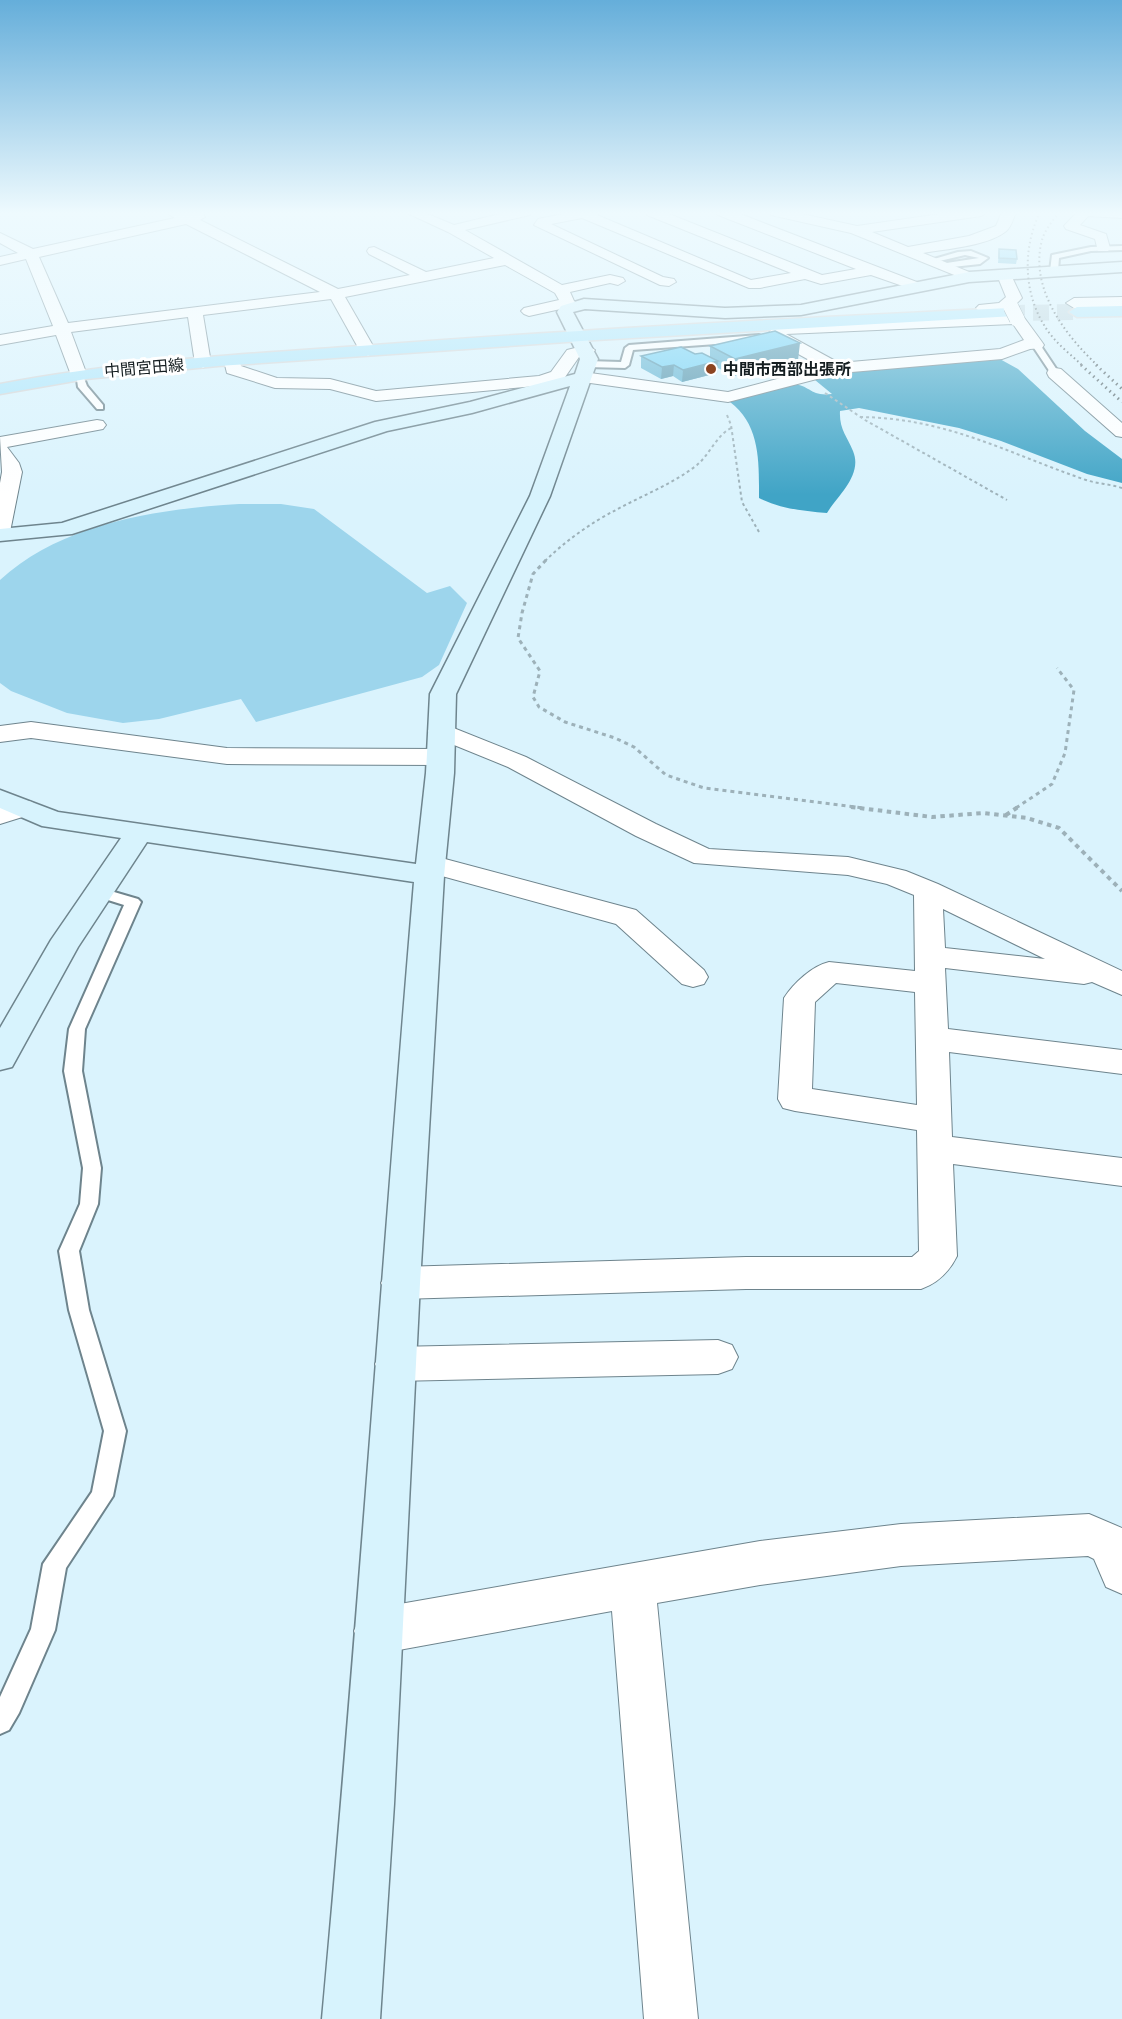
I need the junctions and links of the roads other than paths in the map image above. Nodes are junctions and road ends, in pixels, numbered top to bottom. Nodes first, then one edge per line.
1 (54, 306) edge
2 (235, 306) edge
3 (343, 306) edge
4 (546, 306) edge
5 (566, 306) edge
6 (629, 306) edge
7 (819, 306) edge
8 (1009, 306) edge
9 (1090, 306) edge
10 (1076, 308) joint
11 (801, 310) junction
12 (195, 311) junction
13 (529, 311) dead end
14 (1122, 311) edge
15 (1012, 313) junction
16 (63, 328) junction
17 (576, 335) junction
18 (0, 340) edge
19 (787, 341) junction
20 (1036, 345) junction
21 (368, 351) junction
22 (231, 361) junction
23 (202, 363) junction
24 (586, 364) junction
25 (836, 368) junction
26 (1055, 373) joint
27 (79, 375) junction
28 (0, 389) edge
29 (99, 416) joint
30 (1122, 432) edge
31 (0, 443) edge
32 (0, 450) edge
33 (0, 534) edge
34 (0, 734) edge
35 (441, 744) junction
36 (7, 807) edge
37 (140, 832) junction
38 (430, 870) junction
39 (928, 890) junction
40 (97, 892) junction
41 (930, 969) junction
42 (693, 977) dead end
43 (1115, 981) edge
44 (932, 1039) junction
45 (0, 1058) edge
46 (1122, 1062) edge
47 (934, 1133) junction
48 (1122, 1172) edge
49 (400, 1283) junction
50 (718, 1357) dead end
51 (395, 1364) junction
52 (1120, 1564) edge
53 (633, 1587) junction
54 (377, 1631) junction
55 (0, 1721) edge
56 (351, 2019) edge
57 (670, 2019) edge

1 - 16 street
2 - 12 street
3 - 21 street
4 - 13 street
5 - 17 street
6 - 11 street
7 - 11 street
8 - 15 street
9 - 10 street
10 - 14 main road
11 - 15 street
12 - 16 street
12 - 23 street
15 - 17 main road, 中間宮田線
15 - 19 street
15 - 20 street
16 - 18 street
16 - 27 street
17 - 21 main road, 中間宮田線
17 - 24 street
19 - 24 lane
19 - 25 street
20 - 25 street
20 - 26 lane
21 - 22 main road, 中間宮田線
22 - 23 main road, 中間宮田線
22 - 24 street
23 - 27 main road, 中間宮田線
24 - 25 street
24 - 33 street
24 - 35 street
26 - 30 street
27 - 28 main road, 中間宮田線
27 - 29 lane
29 - 31 street
32 - 33 street
34 - 35 street
35 - 38 street
35 - 39 street
36 - 37 street
37 - 38 street
37 - 40 street
38 - 42 street
38 - 49 street
39 - 41 street
39 - 43 street
40 - 45 street
40 - 55 lane
41 - 43 street
41 - 44 street
41 - 47 street
44 - 46 street
44 - 47 street
47 - 48 street
47 - 49 street
49 - 51 street
50 - 51 street
51 - 54 street
52 - 53 street
53 - 54 street
53 - 57 street
54 - 56 street

